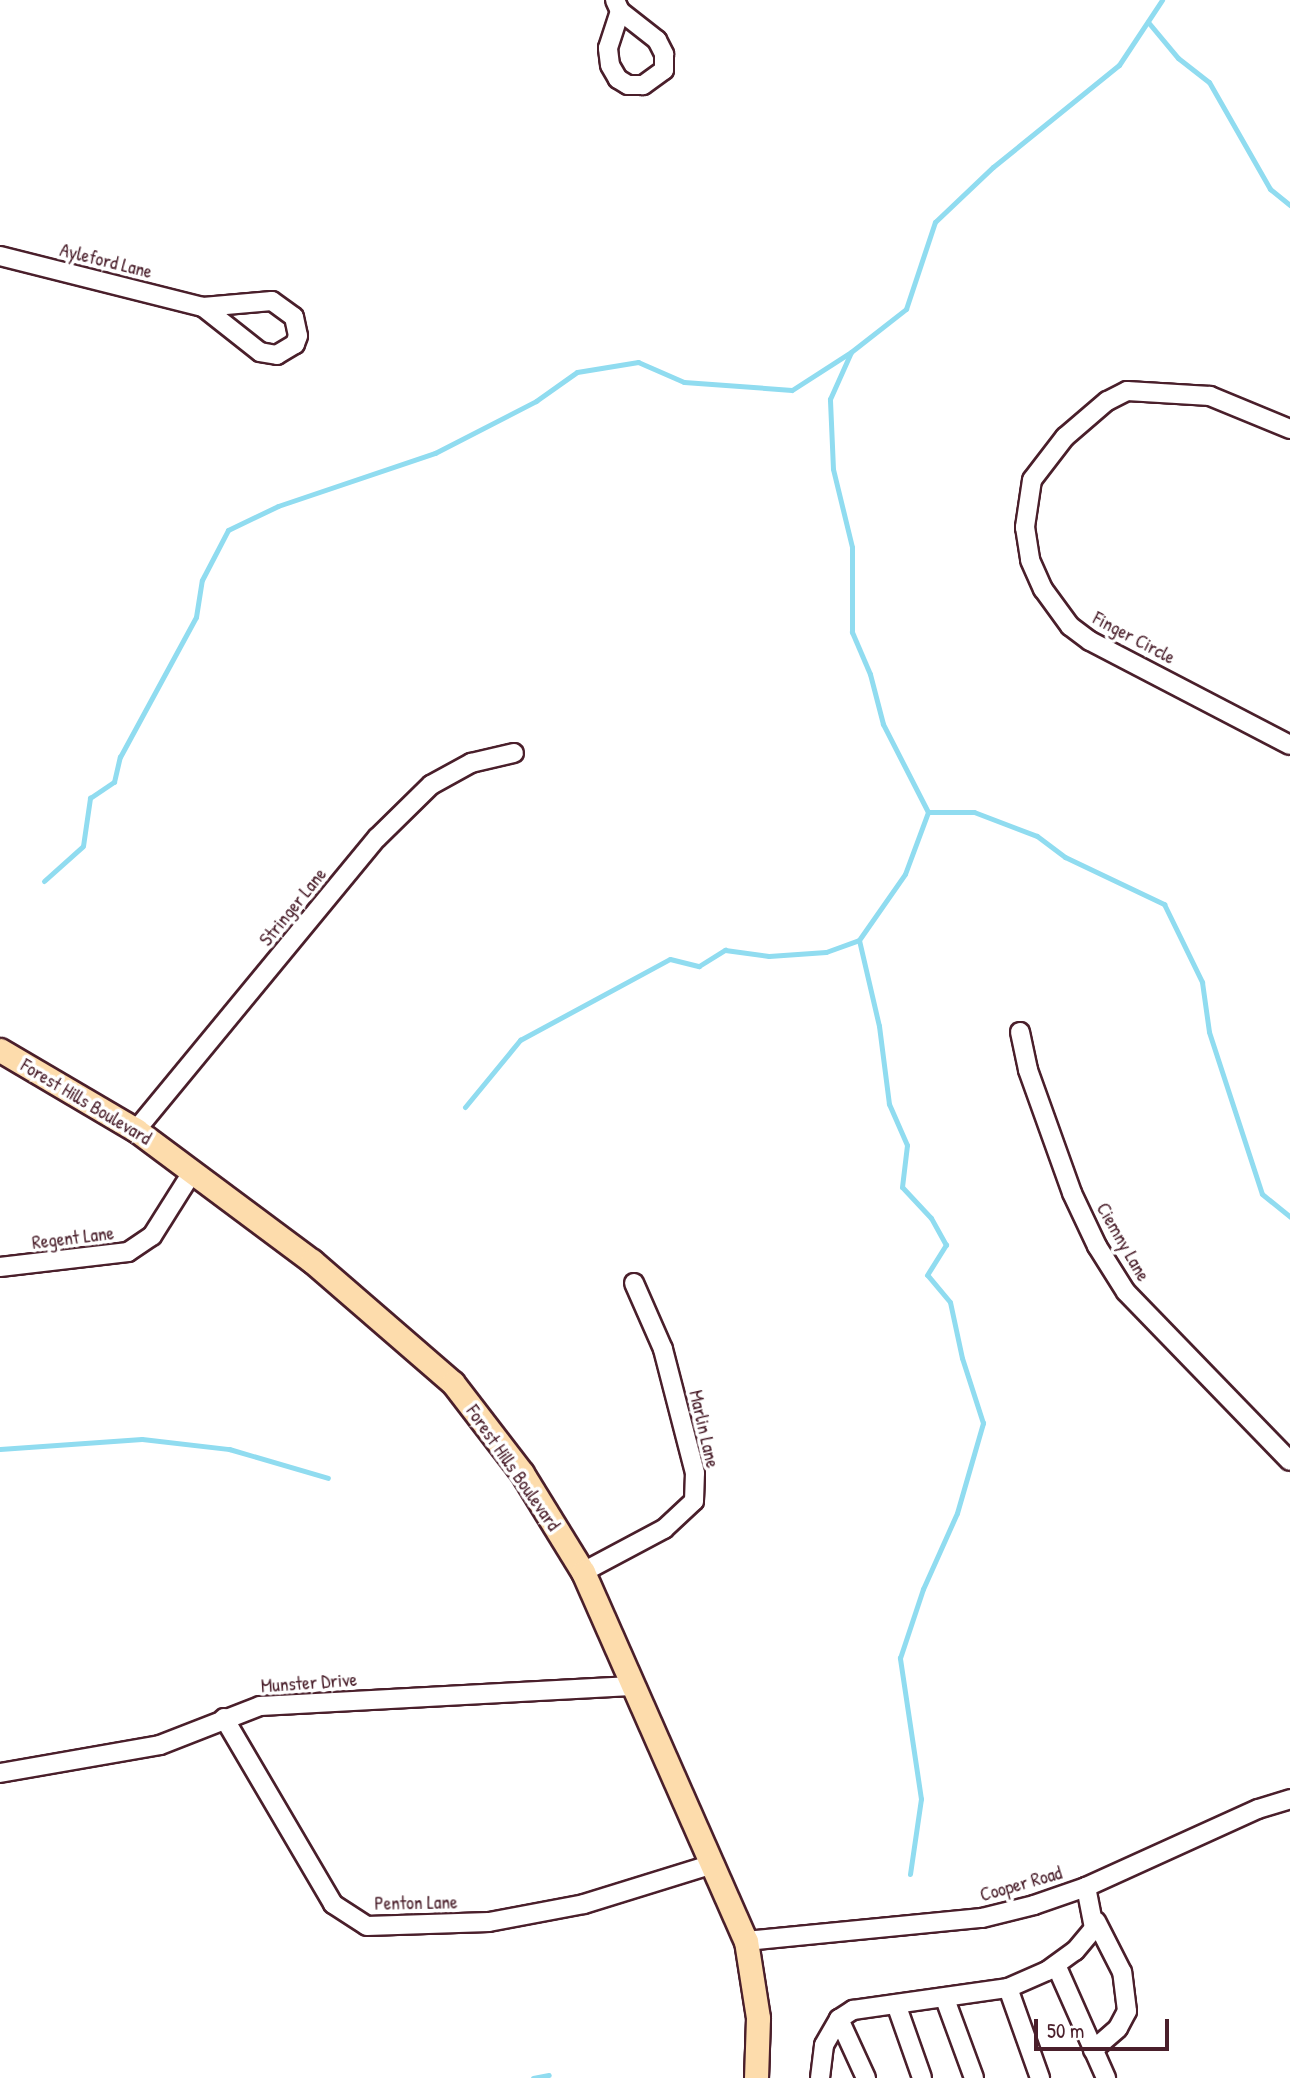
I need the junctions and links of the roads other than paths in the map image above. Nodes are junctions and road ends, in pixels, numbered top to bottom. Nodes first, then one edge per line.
1 (0, 256) edge
2 (202, 307) junction
3 (1290, 429) edge
4 (1290, 745) edge
5 (514, 753) dead end
6 (1020, 1032) dead end
7 (0, 1049) edge
8 (136, 1130) junction
9 (193, 1171) junction
10 (0, 1267) edge
11 (634, 1283) dead end
12 (1290, 1461) edge
13 (583, 1572) junction
14 (631, 1686) junction
15 (224, 1718) junction
16 (0, 1773) edge
17 (1290, 1799) edge
18 (713, 1864) junction
19 (1086, 1887) junction
20 (1096, 1921) junction
21 (746, 1941) junction
22 (1056, 1965) junction
23 (1008, 1988) junction
24 (945, 1999) junction
25 (896, 2004) junction
26 (839, 2019) junction
27 (1093, 2050) junction
28 (757, 2078) edge
29 (820, 2078) edge
30 (866, 2078) edge
31 (922, 2078) edge
32 (974, 2078) edge
33 (1041, 2078) edge
34 (1106, 2078) edge

1 - 2 street, Ayleford Lane
2 - 2 street, Ayleford Lane
3 - 4 street, Finger Circle
5 - 8 street, Stringer Lane
6 - 12 street, Ciemny Lane
7 - 8 main road, Forest Hills Boulevard
8 - 9 main road, Forest Hills Boulevard
9 - 10 street, Regent Lane
9 - 13 main road, Forest Hills Boulevard
11 - 13 street, Marlin Lane
13 - 14 main road, Forest Hills Boulevard
14 - 15 street, Munster Drive
14 - 18 main road, Forest Hills Boulevard
15 - 16 street, Munster Drive
15 - 18 street, Penton Lane
17 - 19 street, Cooper Road
18 - 21 main road, Forest Hills Boulevard
19 - 20 street
19 - 21 street, Cooper Road
20 - 22 street
20 - 27 street
21 - 28 main road, Forest Hills Boulevard
22 - 23 street
22 - 27 street
23 - 24 street
23 - 33 street
24 - 25 street
24 - 32 street
25 - 26 street
25 - 31 street
26 - 29 street
26 - 30 street
27 - 34 street

